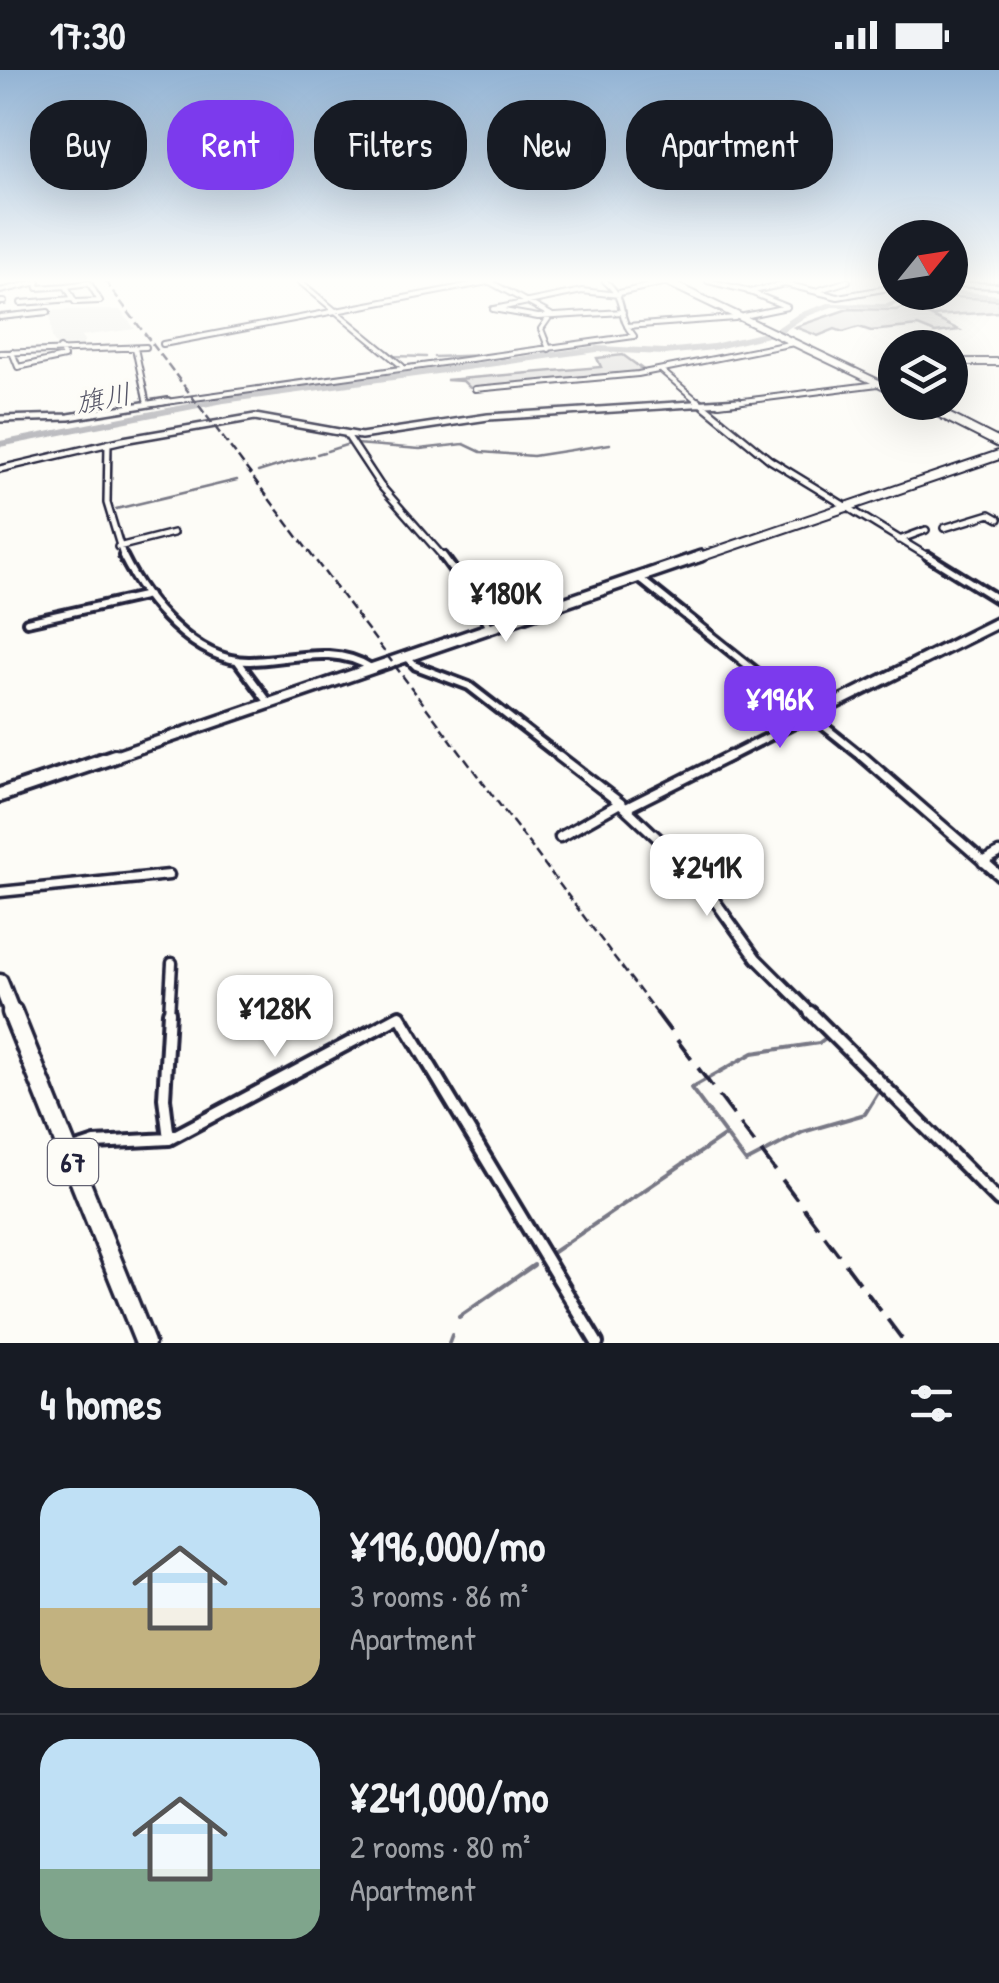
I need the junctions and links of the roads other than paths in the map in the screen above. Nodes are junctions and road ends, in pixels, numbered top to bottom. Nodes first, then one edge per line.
1 (182, 340) edge
2 (371, 340) edge
3 (546, 340) edge
4 (605, 340) edge
5 (790, 340) edge
6 (793, 342) junction
7 (163, 344) dead end
8 (146, 347) dead end
9 (60, 348) junction
10 (135, 348) junction
11 (549, 349) junction
12 (36, 350) junction
13 (12, 352) junction
14 (0, 353) edge
15 (41, 362) junction
16 (968, 362) edge
17 (999, 362) edge
18 (402, 366) junction
19 (662, 371) junction
20 (878, 383) edge
21 (878, 384) edge
22 (474, 389) dead end
23 (146, 404) junction
24 (708, 406) junction
25 (0, 418) edge
26 (953, 420) edge
27 (347, 435) junction
28 (108, 443) junction
29 (999, 444) edge
30 (999, 454) edge
31 (0, 469) edge
32 (843, 508) junction
33 (999, 520) edge
34 (944, 528) dead end
35 (926, 530) dead end
36 (173, 533) dead end
37 (898, 541) junction
38 (118, 547) junction
39 (638, 578) junction
40 (148, 596) junction
41 (999, 600) edge
42 (27, 622) dead end
43 (999, 622) edge
44 (490, 630) junction
45 (407, 657) junction
46 (236, 660) junction
47 (372, 668) junction
48 (269, 704) junction
49 (810, 716) junction
50 (0, 795) edge
51 (623, 806) junction
52 (560, 837) dead end
53 (999, 853) edge
54 (983, 862) junction
55 (170, 875) dead end
56 (999, 875) edge
57 (0, 892) edge
58 (172, 964) dead end
59 (0, 982) edge
60 (169, 1139) junction
61 (69, 1152) junction
62 (999, 1201) edge
63 (145, 1343) edge
64 (597, 1343) edge

1 - 7 street
2 - 18 street
3 - 11 street
4 - 11 street
5 - 6 street
6 - 19 street
6 - 20 street
8 - 10 street
9 - 10 street
9 - 12 street
9 - 15 street
10 - 23 street
11 - 18 street
12 - 13 street
12 - 15 street
13 - 14 street
13 - 15 street
16 - 17 street
18 - 23 street
19 - 22 street
19 - 24 street
21 - 24 street
23 - 25 street
24 - 27 street
24 - 32 street
26 - 29 street
27 - 28 street
27 - 44 street
28 - 31 street
28 - 38 street
30 - 32 street
32 - 37 street
32 - 39 street
33 - 34 street
35 - 37 street
36 - 38 street
37 - 41 street
38 - 40 street
39 - 44 street
39 - 49 street
40 - 42 street
40 - 46 street
43 - 49 street
44 - 45 street
45 - 47 street
45 - 51 street
46 - 47 street
46 - 48 street
47 - 48 street
48 - 50 street
49 - 51 street
49 - 54 street
51 - 52 street
51 - 62 street
53 - 54 street
54 - 56 street
55 - 57 street
58 - 60 street
59 - 61 main road, 67
60 - 61 street
60 - 64 street
61 - 63 main road, 67

